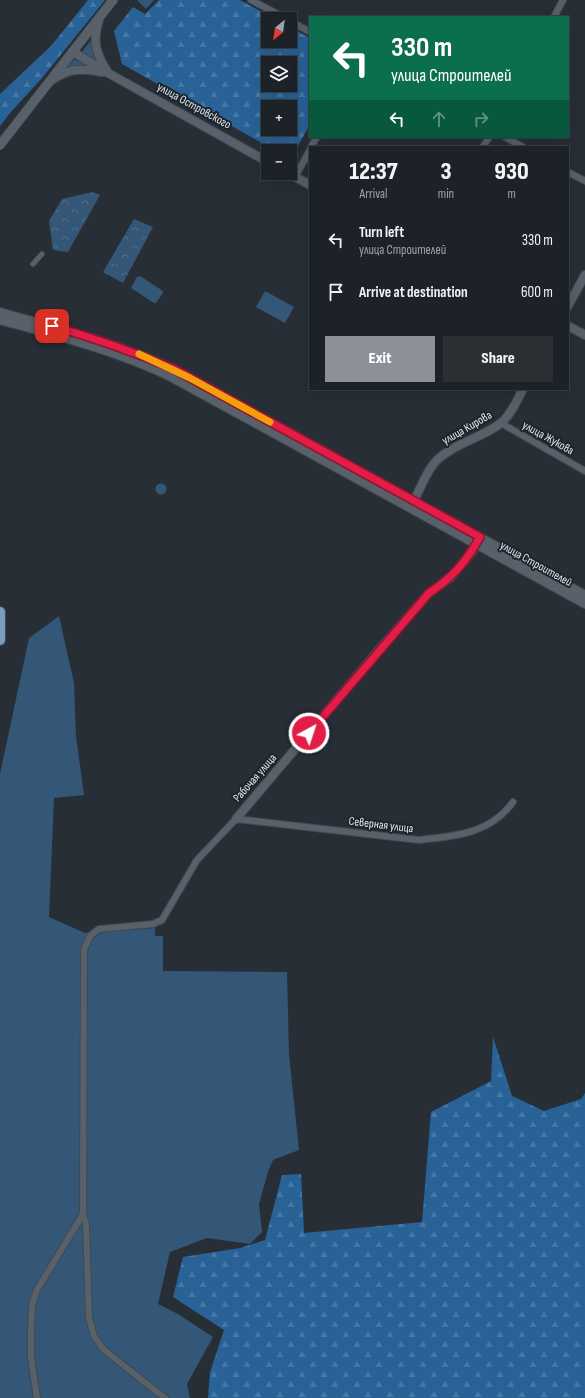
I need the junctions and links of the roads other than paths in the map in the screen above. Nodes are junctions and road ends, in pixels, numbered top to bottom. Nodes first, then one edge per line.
1 (112, 0) edge
2 (251, 0) edge
3 (563, 0) edge
4 (274, 12) edge
5 (101, 16) junction
6 (555, 16) edge
7 (297, 25) edge
8 (309, 31) edge
9 (73, 52) junction
10 (108, 73) junction
11 (50, 81) junction
12 (507, 138) edge
13 (0, 145) edge
14 (521, 146) edge
15 (309, 151) edge
16 (261, 158) edge
17 (297, 168) edge
18 (569, 173) edge
19 (297, 178) edge
20 (585, 181) edge
21 (309, 184) edge
22 (42, 254) dead end
23 (33, 264) dead end
24 (585, 275) edge
25 (569, 304) edge
26 (0, 312) edge
27 (0, 320) edge
28 (569, 327) edge
29 (585, 335) edge
30 (522, 390) edge
31 (501, 422) junction
32 (585, 471) edge
33 (412, 505) junction
34 (478, 541) junction
35 (585, 595) edge
36 (585, 604) edge
37 (0, 612) edge
38 (0, 640) edge
39 (513, 802) dead end
40 (236, 819) junction
41 (84, 1214) junction
42 (36, 1398) edge
43 (165, 1398) edge

1 - 5 main road
2 - 4 street
3 - 6 street
5 - 9 main road
5 - 10 street
7 - 8 street
9 - 10 street
9 - 11 main road
10 - 11 street
10 - 16 street, улица Островского
11 - 13 main road
12 - 14 street
15 - 17 street
18 - 20 street
19 - 21 street
22 - 23 street
24 - 25 street
26 - 33 street, улица Строителей
27 - 33 street, улица Строителей
28 - 29 street
30 - 31 street, улица Кирова
31 - 32 street, улица Жукова
31 - 33 street, улица Кирова
33 - 34 street, улица Строителей
34 - 35 street, улица Строителей
34 - 36 street, улица Строителей
34 - 40 street, Рабочая улица
37 - 38 main road
39 - 40 street, Северная улица
40 - 41 street, Рабочая улица
41 - 42 street
41 - 43 street

